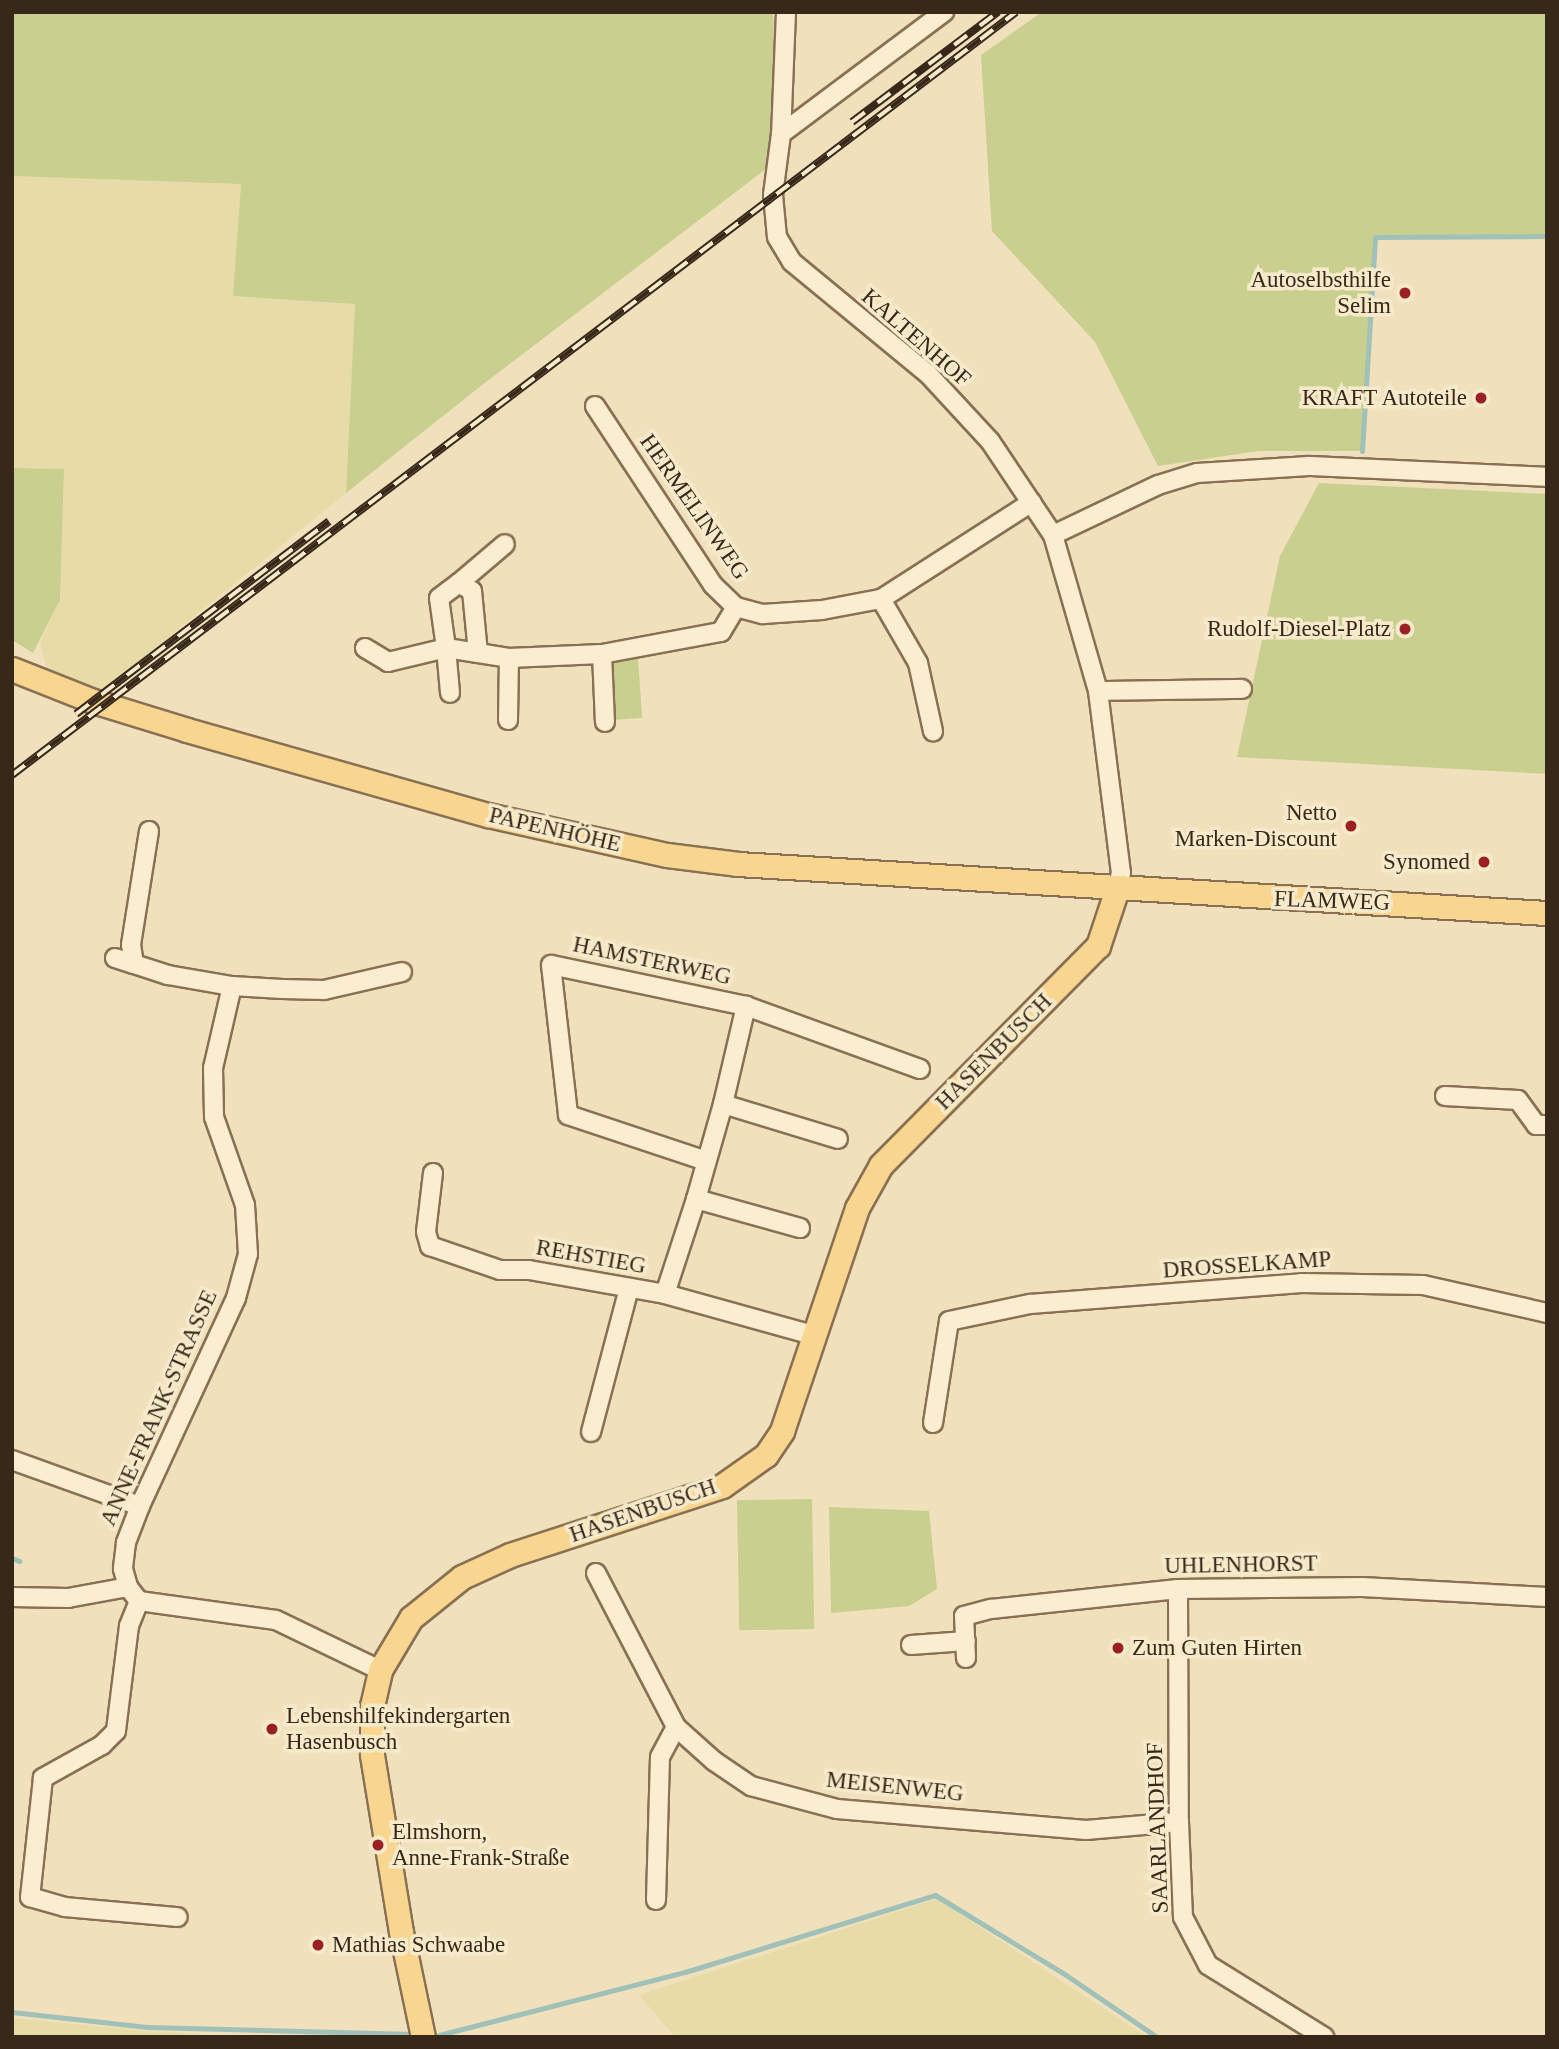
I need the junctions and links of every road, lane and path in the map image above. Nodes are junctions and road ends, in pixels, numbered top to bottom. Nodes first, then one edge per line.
1 (786, 12) edge
2 (944, 12) edge
3 (781, 134) junction
4 (595, 406) dead end
5 (1547, 477) edge
6 (1032, 502) junction
7 (1053, 536) junction
8 (505, 544) dead end
9 (459, 583) junction
10 (881, 598) junction
11 (736, 607) junction
12 (365, 648) dead end
13 (446, 648) junction
14 (478, 653) junction
15 (603, 654) junction
16 (509, 659) junction
17 (12, 669) edge
18 (1242, 688) dead end
19 (1098, 691) junction
20 (450, 693) dead end
21 (508, 720) dead end
22 (605, 722) dead end
23 (933, 731) dead end
24 (149, 831) dead end
25 (1117, 889) junction
26 (1547, 913) edge
27 (115, 958) dead end
28 (134, 964) junction
29 (402, 972) dead end
30 (232, 986) junction
31 (746, 1006) junction
32 (920, 1069) dead end
33 (1445, 1096) dead end
34 (723, 1104) junction
35 (1547, 1125) edge
36 (838, 1139) dead end
37 (706, 1161) junction
38 (433, 1173) dead end
39 (695, 1199) junction
40 (800, 1228) dead end
41 (629, 1288) junction
42 (665, 1294) junction
43 (1547, 1313) edge
44 (816, 1336) junction
45 (933, 1423) dead end
46 (591, 1432) dead end
47 (12, 1460) edge
48 (140, 1506) junction
49 (596, 1573) dead end
50 (1178, 1589) junction
51 (133, 1594) junction
52 (12, 1597) edge
53 (1547, 1597) edge
54 (911, 1645) dead end
55 (380, 1670) junction
56 (676, 1727) junction
57 (1179, 1822) junction
58 (656, 1900) dead end
59 (178, 1917) dead end
60 (423, 2037) edge
61 (1324, 2037) edge

1 - 3 street, KALTENHOF
2 - 3 street
3 - 6 street, KALTENHOF
4 - 11 street, HERMELINWEG
5 - 7 street
6 - 7 street, KALTENHOF
6 - 10 street, HERMELINWEG
7 - 19 street, KALTENHOF
8 - 9 street
9 - 13 street
9 - 14 street
10 - 11 street, HERMELINWEG
10 - 23 street
11 - 15 street
12 - 13 street
13 - 14 street
13 - 20 street
14 - 16 street
15 - 16 street
15 - 22 street
16 - 21 street
17 - 25 main road, PAPENHÖHE
18 - 19 street
19 - 25 street, KALTENHOF
24 - 28 street
25 - 26 main road, FLAMWEG
25 - 44 main road, HASENBUSCH
27 - 28 street
28 - 30 street
29 - 30 street
30 - 48 street, ANNE-FRANK-STRASSE
31 - 32 street, HAMSTERWEG
31 - 34 street, HAMSTERWEG
31 - 37 street, HAMSTERWEG
33 - 35 street
34 - 36 street
34 - 37 street, HAMSTERWEG
37 - 39 street, HAMSTERWEG
38 - 41 street, REHSTIEG
39 - 40 street
39 - 42 street, HAMSTERWEG
41 - 42 street, REHSTIEG
41 - 46 street
42 - 44 street, REHSTIEG
43 - 45 street, DROSSELKAMP
44 - 55 main road, HASENBUSCH
47 - 48 street
48 - 51 street, ANNE-FRANK-STRASSE
49 - 56 street, MEISENWEG
50 - 53 street, UHLENHORST
50 - 54 street, UHLENHORST
50 - 57 street, SAARLANDHOF
51 - 52 street
51 - 55 street
51 - 59 street
55 - 60 main road, HASENBUSCH
56 - 57 street, MEISENWEG
56 - 58 street
57 - 61 street, SAARLANDHOF

